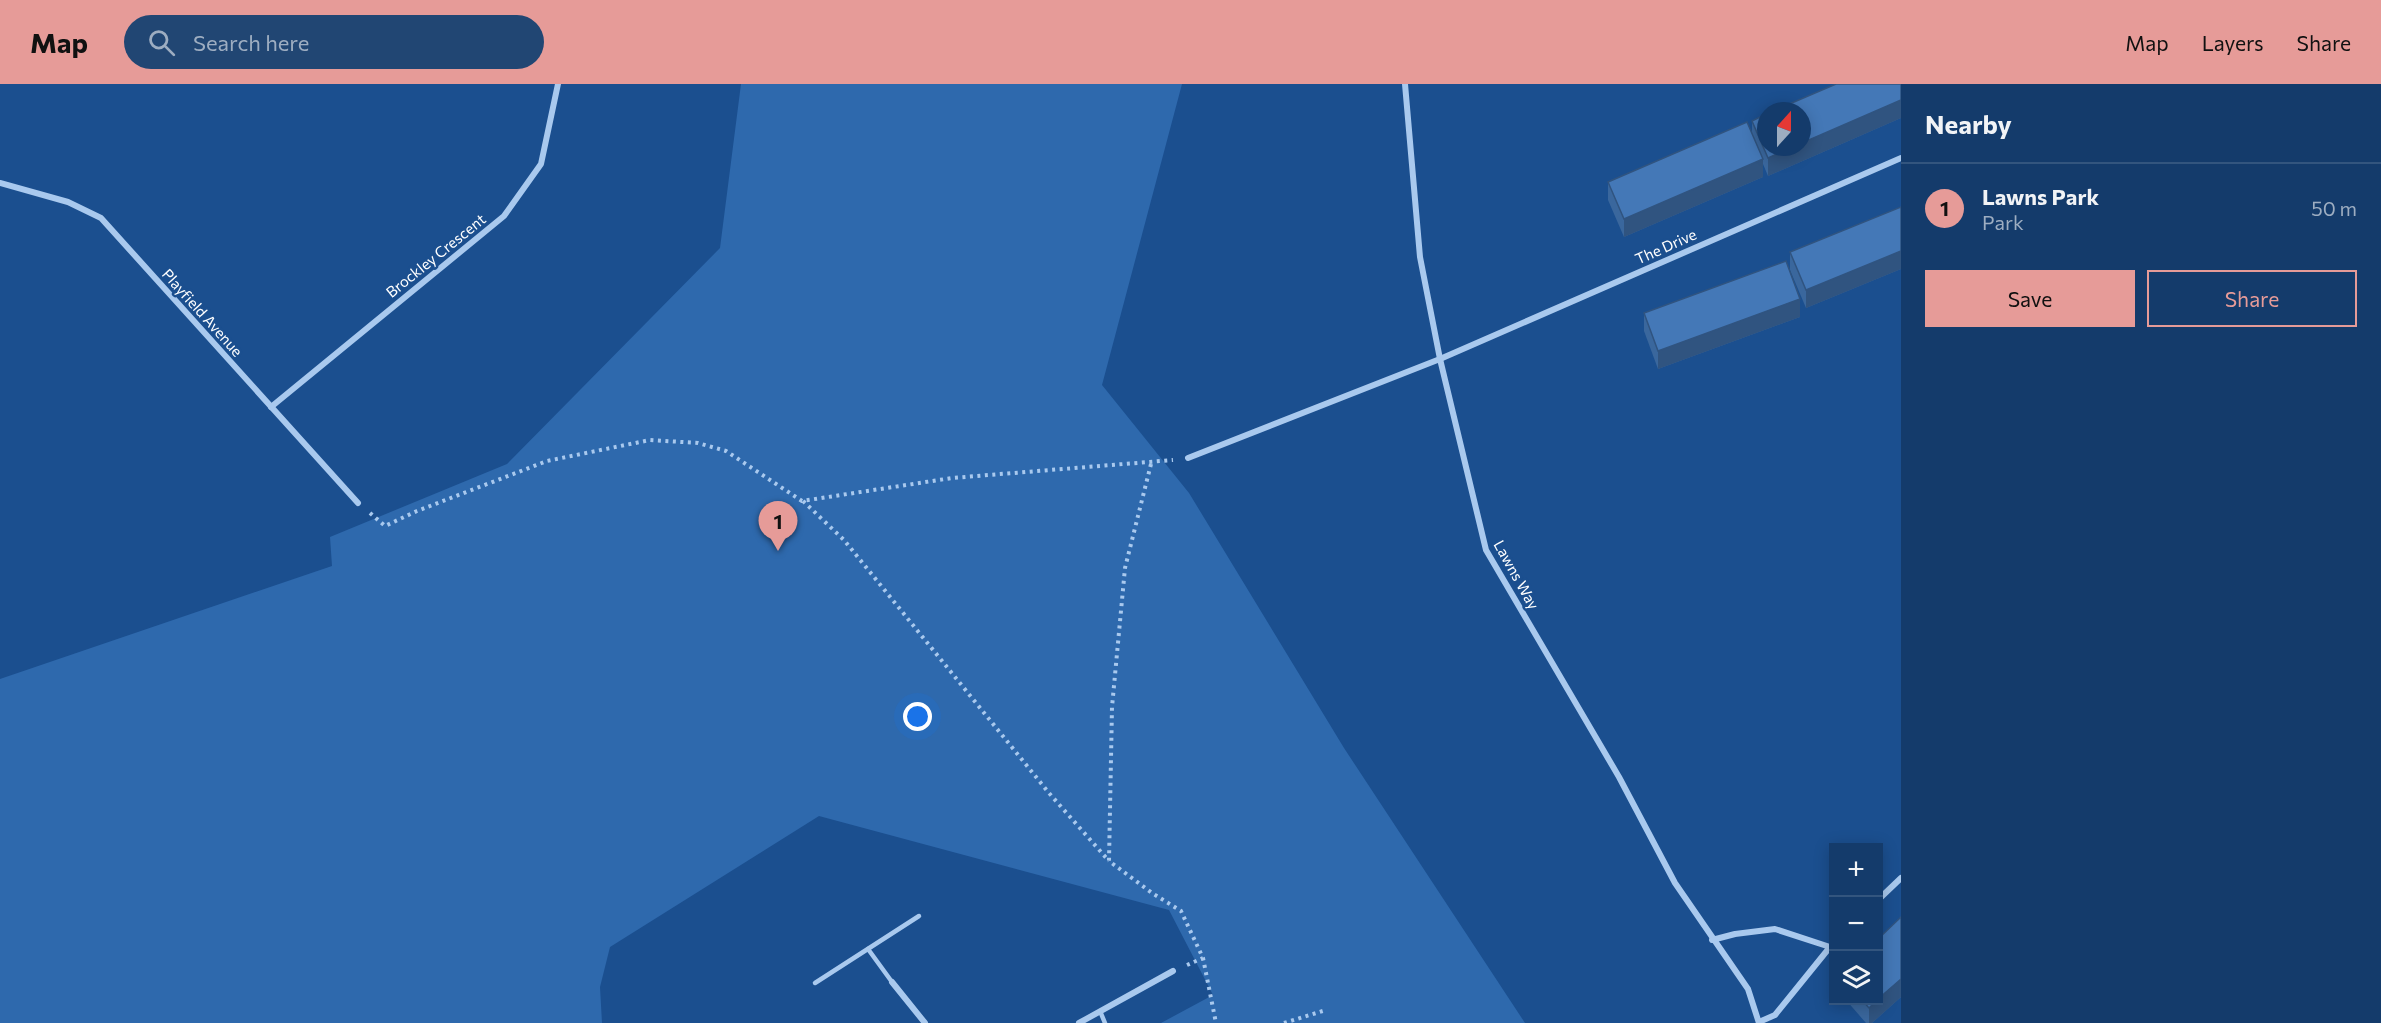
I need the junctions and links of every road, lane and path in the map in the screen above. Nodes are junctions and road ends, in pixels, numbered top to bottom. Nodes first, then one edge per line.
1 (558, 84) edge
2 (1405, 84) edge
3 (1901, 158) edge
4 (0, 183) edge
5 (1440, 359) junction
6 (271, 407) junction
7 (1188, 458) dead end
8 (802, 501) junction
9 (358, 503) joint
10 (1109, 861) junction
11 (1901, 878) edge
12 (1881, 897) edge
13 (919, 916) dead end
14 (1712, 940) junction
15 (1829, 945) edge
16 (868, 949) junction
17 (1829, 950) edge
18 (1173, 971) dead end
19 (892, 982) joint
20 (815, 983) dead end
21 (1326, 1010) dead end
22 (1101, 1011) junction
23 (925, 1023) edge
24 (1080, 1023) edge
25 (1105, 1023) edge
26 (1216, 1023) edge
27 (1284, 1023) edge
28 (1759, 1023) edge

1 - 6 street, Brockley Crescent
2 - 5 street, Lawns Way
3 - 5 street, The Drive
4 - 6 street, Playfield Avenue
5 - 7 street, The Drive
5 - 14 street, Lawns Way
6 - 9 street, Playfield Avenue
8 - 9 path
8 - 10 path
8 - 10 path
10 - 26 path
11 - 12 street
13 - 16 lane
14 - 15 street
14 - 28 street, Lawns Way
16 - 19 lane
16 - 20 lane
17 - 28 street
18 - 22 street
19 - 23 street
21 - 27 path
22 - 24 street
22 - 25 lane

